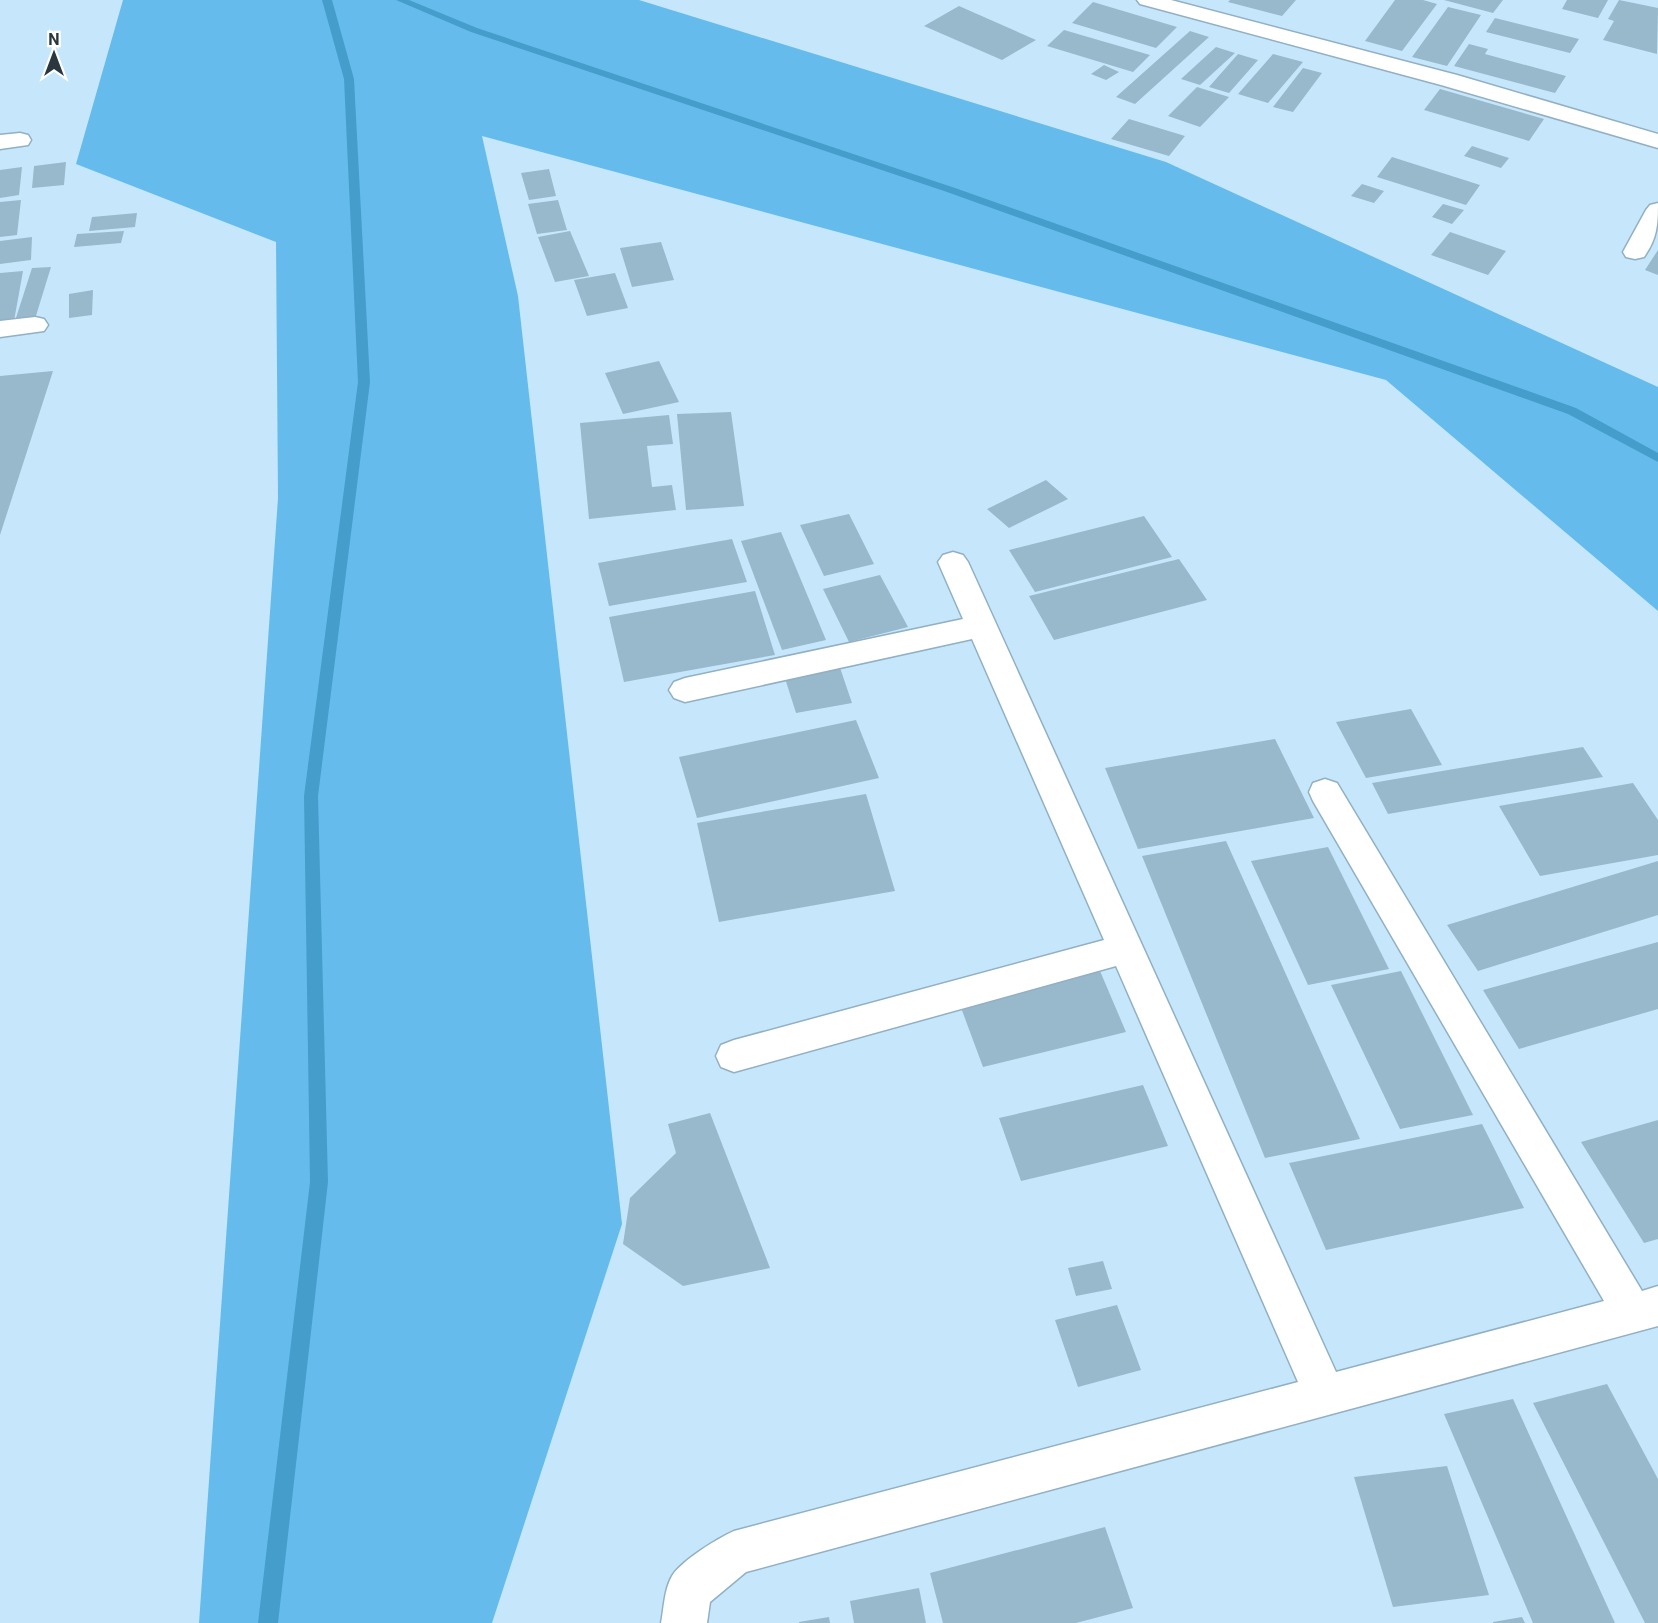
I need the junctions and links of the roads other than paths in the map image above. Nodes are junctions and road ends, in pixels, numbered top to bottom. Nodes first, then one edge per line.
1 (1147, 0) edge
2 (1658, 141) edge
3 (1658, 210) edge
4 (1635, 252) dead end
5 (34, 325) dead end
6 (0, 329) edge
7 (953, 562) dead end
8 (982, 626) junction
9 (685, 690) dead end
10 (1326, 792) dead end
11 (1125, 949) junction
12 (734, 1056) dead end
13 (1646, 1309) edge
14 (1325, 1395) junction
15 (684, 1623) edge

1 - 2 street
3 - 4 street
5 - 6 street
7 - 8 street
8 - 9 street
8 - 11 street
10 - 13 street
11 - 12 street
11 - 14 street
13 - 14 street
14 - 15 street

